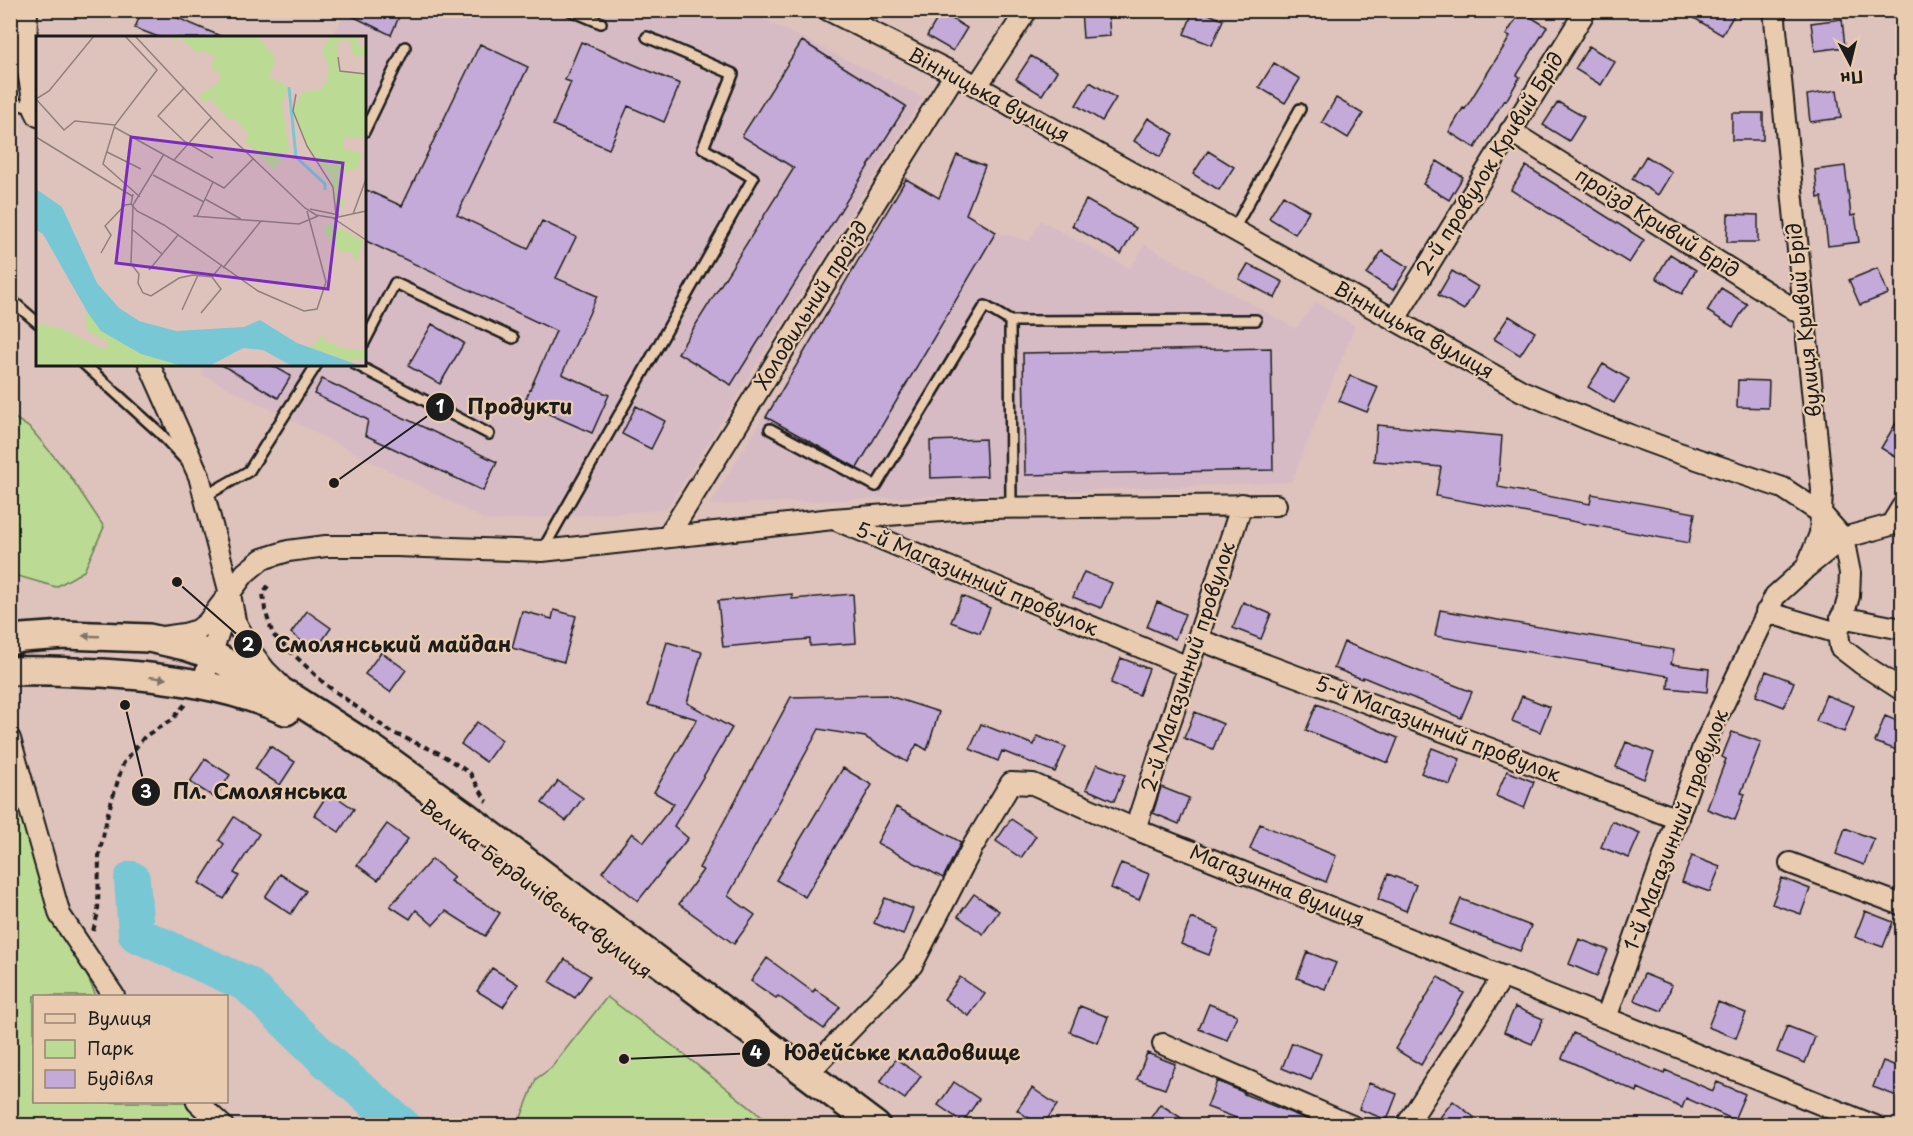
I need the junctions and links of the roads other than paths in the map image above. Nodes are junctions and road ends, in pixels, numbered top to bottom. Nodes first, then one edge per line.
1 (27, 10) edge
2 (570, 10) edge
3 (828, 10) edge
4 (1027, 10) edge
5 (1586, 10) edge
6 (1774, 10) edge
7 (601, 23) dead end
8 (647, 37) dead end
9 (405, 47) dead end
10 (955, 74) junction
11 (977, 86) junction
12 (10, 101) edge
13 (1300, 109) dead end
14 (36, 113) edge
15 (366, 128) edge
16 (1510, 131) junction
17 (1234, 229) junction
18 (10, 299) edge
19 (1803, 315) junction
20 (1395, 319) junction
21 (1256, 320) dead end
22 (36, 321) edge
23 (1010, 321) junction
24 (513, 338) dead end
25 (366, 339) edge
26 (86, 366) edge
27 (150, 366) edge
28 (316, 366) edge
29 (359, 366) edge
30 (770, 429) dead end
31 (489, 434) dead end
32 (200, 476) junction
33 (205, 496) junction
34 (1242, 504) junction
35 (1276, 505) dead end
36 (1902, 507) edge
37 (1011, 508) junction
38 (1821, 513) junction
39 (833, 519) junction
40 (1897, 528) edge
41 (668, 537) junction
42 (1843, 538) junction
43 (542, 550) junction
44 (1806, 568) junction
45 (230, 594) junction
46 (1766, 612) junction
47 (1839, 625) junction
48 (1902, 629) edge
49 (14, 636) edge
50 (149, 638) junction
51 (1197, 639) junction
52 (212, 655) junction
53 (1188, 667) junction
54 (10, 671) edge
55 (79, 671) junction
56 (202, 684) junction
57 (1902, 690) edge
58 (293, 698) junction
59 (10, 739) edge
60 (1678, 819) junction
61 (1135, 829) junction
62 (1790, 863) dead end
63 (1902, 905) edge
64 (1503, 976) junction
65 (113, 995) edge
66 (1606, 1018) junction
67 (1163, 1044) dead end
68 (808, 1073) junction
69 (199, 1103) edge
70 (223, 1125) edge
71 (854, 1125) edge
72 (876, 1125) edge
73 (1352, 1125) edge
74 (1406, 1125) edge
75 (1875, 1125) edge

1 - 14 street
2 - 7 lane
3 - 10 street, Вінницька вулиця
4 - 11 street
5 - 16 street, 2-й провулок Кривий Брід
6 - 19 street, вулиця Кривий Брід
8 - 43 lane
9 - 15 lane
10 - 11 street, Вінницька вулиця
10 - 41 street, Холодильний проїзд
11 - 17 street, Вінницька вулиця
12 - 14 lane
13 - 17 lane
16 - 19 street, проїзд Кривий Брід
16 - 20 street, 2-й провулок Кривий Брід
17 - 20 street, Вінницька вулиця
18 - 22 lane
19 - 38 street, вулиця Кривий Брід
20 - 38 street, Вінницька вулиця
21 - 23 lane
23 - 30 lane
23 - 37 lane
24 - 25 lane
26 - 32 lane
27 - 32 street
28 - 33 lane
29 - 31 lane
32 - 33 street
33 - 45 street
34 - 35 street
34 - 37 street
34 - 51 street, 2-й Магазинний провулок
36 - 40 street
37 - 39 street
38 - 42 street, Вінницька вулиця
38 - 44 street, вулиця Кривий Брід
39 - 41 street
39 - 53 street, 5-й Магазинний провулок
40 - 42 street
41 - 43 street
42 - 44 street
42 - 47 street
43 - 45 street
44 - 46 street, вулиця Кривий Брід
45 - 50 street
45 - 52 street
45 - 58 street
46 - 47 street
46 - 60 street, 1-й Магазинний провулок
47 - 48 street
47 - 57 street
50 -> 49 main road, Велика Бердичівська вулиця
49 - 55 main road
50 - 52 main road, Велика Бердичівська вулиця
51 - 53 street, 2-й Магазинний провулок
51 - 60 street, 5-й Магазинний провулок
52 - 56 street
52 - 58 main road, Велика Бердичівська вулиця
53 - 61 street, 2-й Магазинний провулок
54 - 55 main road, Велика Бердичівська вулиця
55 -> 56 main road, Велика Бердичівська вулиця
56 - 71 main road, Велика Бердичівська вулиця
58 - 68 main road, Велика Бердичівська вулиця
59 - 65 street
60 - 66 street, 1-й Магазинний провулок
61 - 64 street, Магазинна вулиця
61 - 68 street, Магазинна вулиця
62 - 63 street
64 - 66 street, Магазинна вулиця
64 - 74 street
66 - 75 street, Магазинна вулиця
67 - 73 street
68 - 72 main road, Велика Бердичівська вулиця
69 - 70 street

